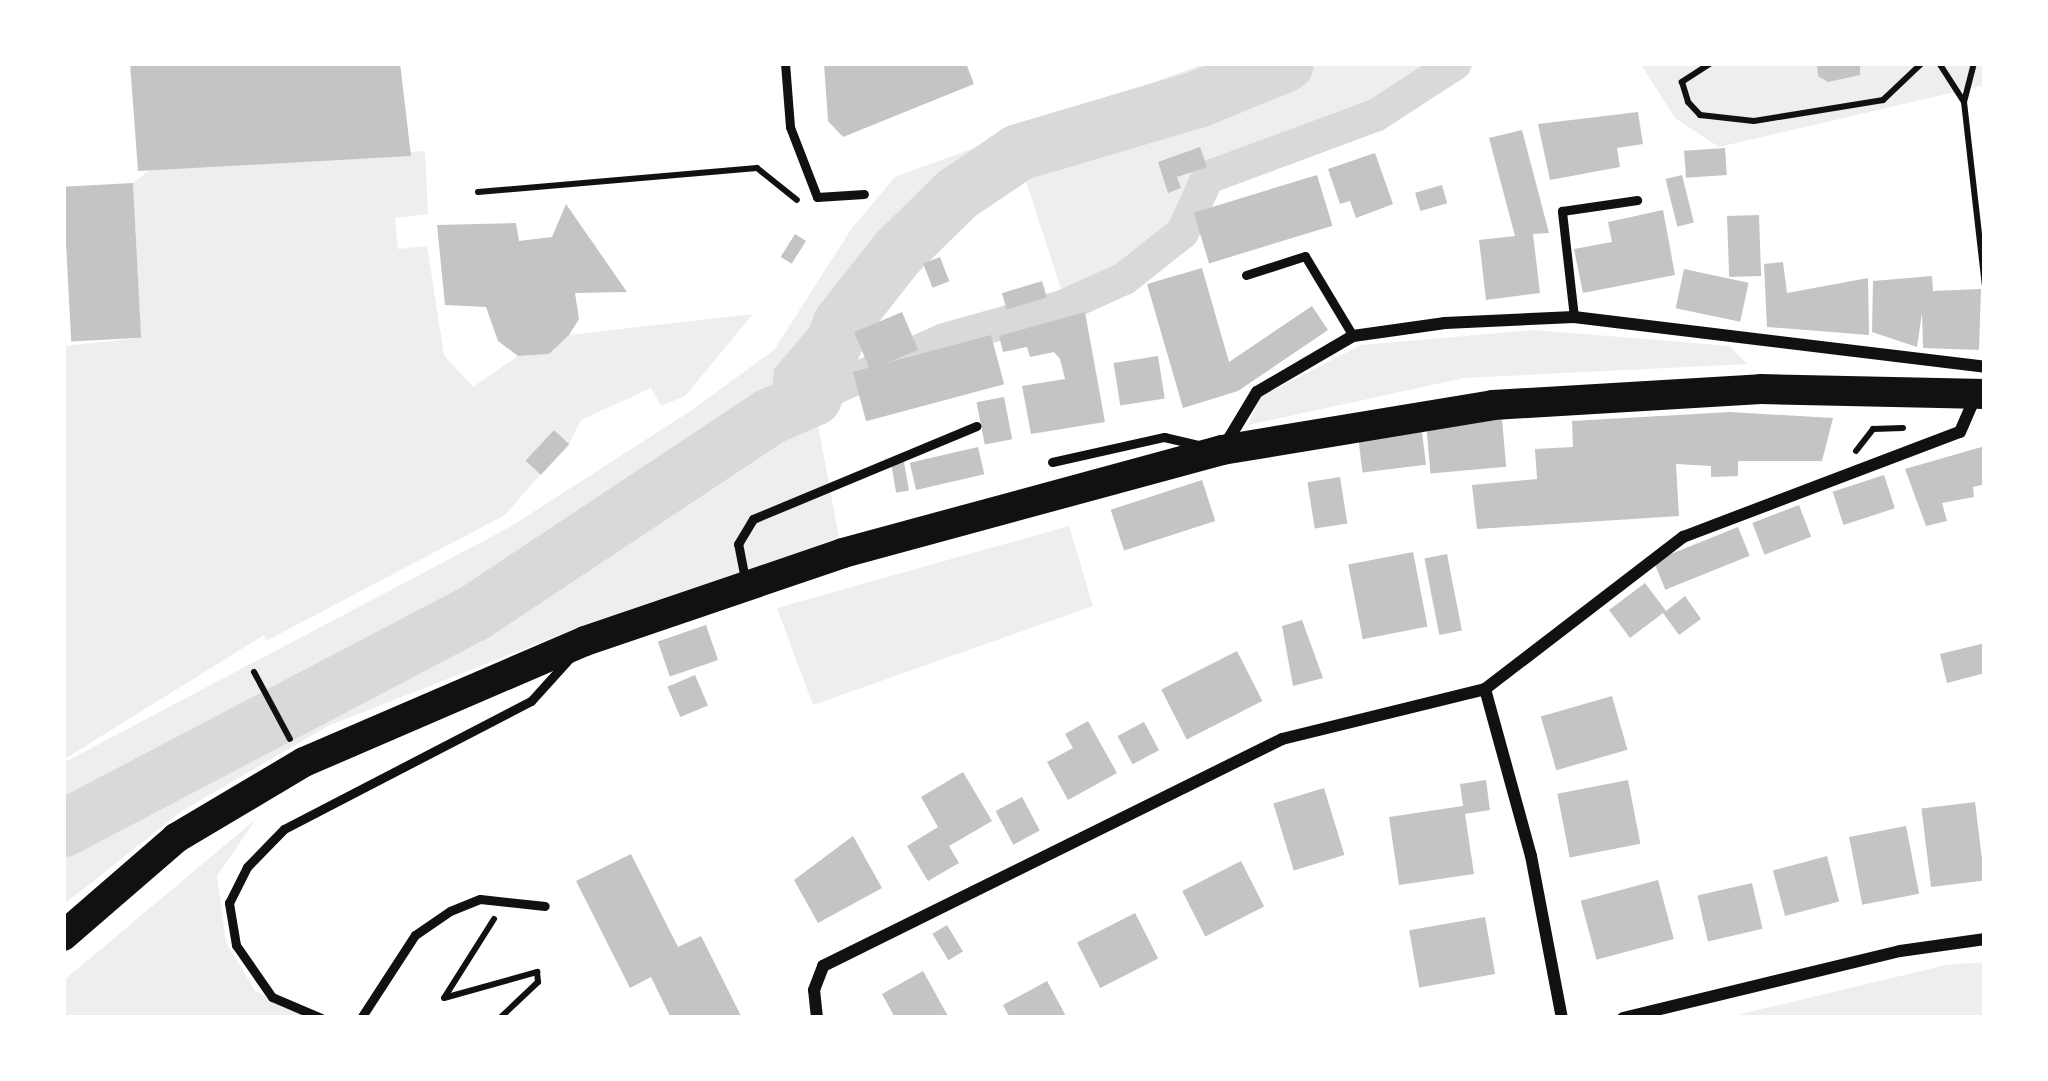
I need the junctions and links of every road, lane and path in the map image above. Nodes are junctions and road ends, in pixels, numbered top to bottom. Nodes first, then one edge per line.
1 (785, 63) edge
2 (1711, 63) edge
3 (1922, 63) edge
4 (1939, 63) edge
5 (1974, 63) edge
6 (1964, 102) junction
7 (478, 192) dead end
8 (864, 194) dead end
9 (817, 196) junction
10 (1637, 200) dead end
11 (1246, 275) dead end
12 (1985, 287) edge
13 (1574, 317) junction
14 (1353, 336) junction
15 (1982, 385) edge
16 (976, 426) dead end
17 (1922, 427) dead end
18 (1858, 444) dead end
19 (1222, 450) junction
20 (1052, 462) dead end
21 (746, 584) junction
22 (585, 641) junction
23 (254, 672) dead end
24 (1485, 689) junction
25 (295, 747) dead end
26 (508, 900) junction
27 (545, 906) dead end
28 (63, 935) edge
29 (1985, 939) edge
30 (813, 1015) edge
31 (321, 1018) edge
32 (361, 1018) edge
33 (500, 1018) edge
34 (1562, 1018) edge
35 (1623, 1018) edge

1 - 9 lane
2 - 3 path
4 - 6 path
5 - 6 path
6 - 12 path
7 - 9 path
8 - 9 lane
10 - 13 lane
11 - 14 lane
13 - 14 street
13 - 15 street
14 - 19 street
15 - 19 main road
15 - 24 street
16 - 21 lane
17 - 18 path
19 - 20 lane
19 - 21 main road
21 - 22 main road
22 - 28 main road
22 - 31 lane
23 - 25 path
24 - 30 street
24 - 34 street
26 - 27 lane
26 - 32 lane
26 - 33 path
29 - 35 street

